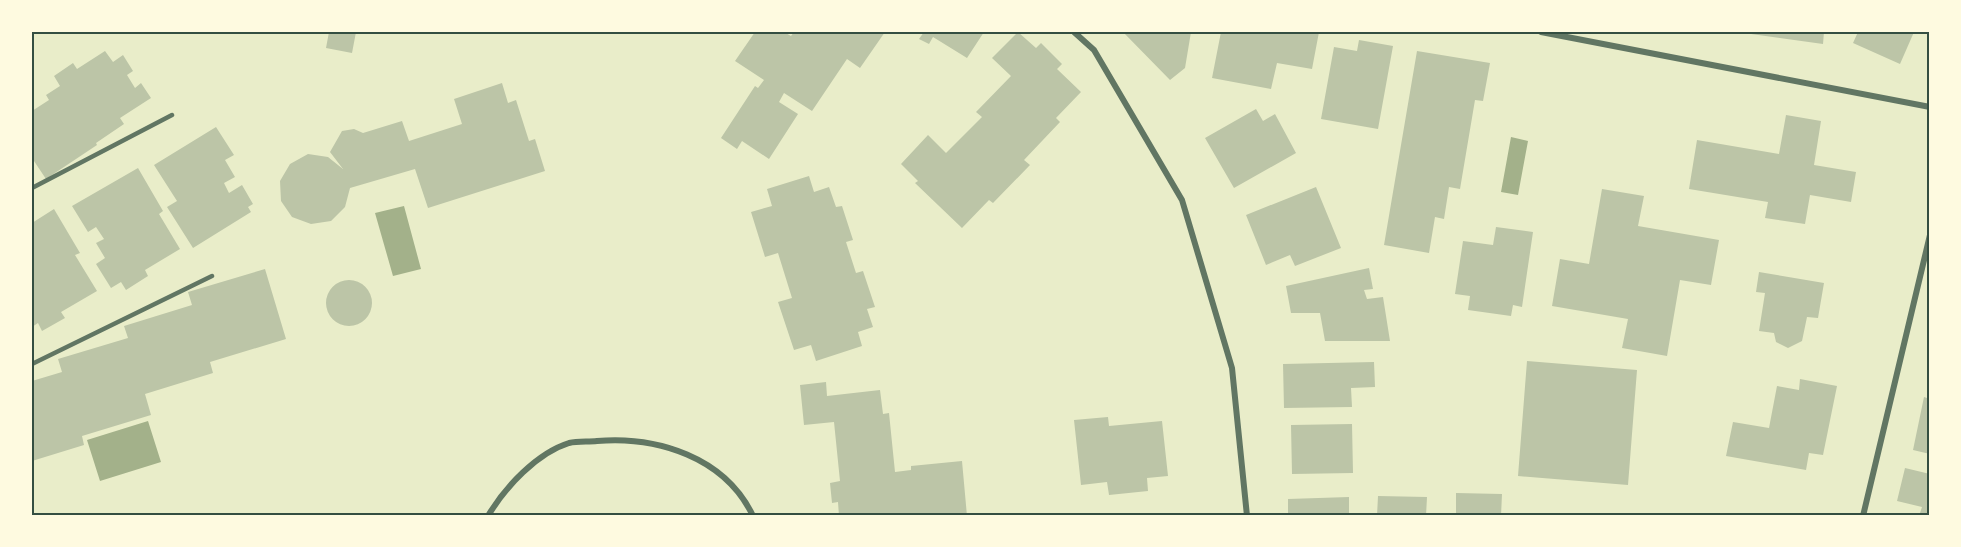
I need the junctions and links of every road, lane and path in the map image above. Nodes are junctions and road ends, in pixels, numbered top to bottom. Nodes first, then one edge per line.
1 (1074, 32) edge
2 (1541, 32) edge
3 (1929, 107) edge
4 (172, 115) dead end
5 (32, 188) edge
6 (1929, 235) edge
7 (212, 276) dead end
8 (32, 364) edge
9 (488, 516) edge
10 (753, 516) edge
11 (1247, 516) edge
12 (1863, 516) edge

1 - 11 street
2 - 3 street
4 - 5 lane
6 - 12 street
7 - 8 lane
9 - 10 street

